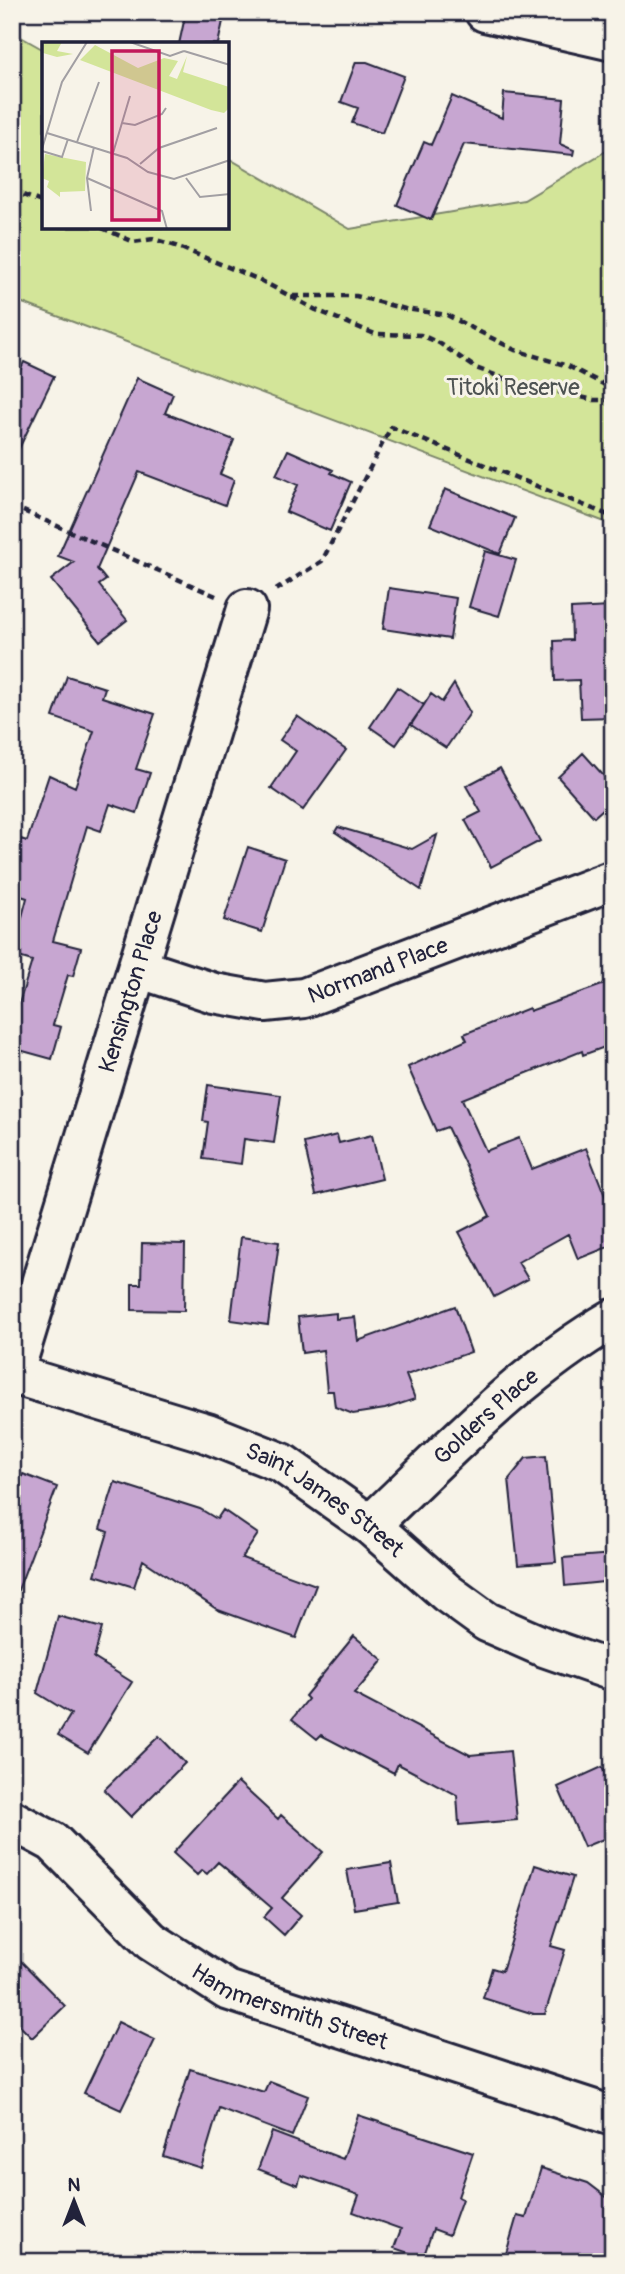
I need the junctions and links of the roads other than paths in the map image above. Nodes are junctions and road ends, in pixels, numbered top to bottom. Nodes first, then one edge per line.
1 (485, 12) edge
2 (613, 41) edge
3 (247, 609) road end
4 (613, 880) edge
5 (138, 968) junction
6 (613, 1319) edge
7 (13, 1375) edge
8 (370, 1525) junction
9 (613, 1671) edge
10 (12, 1820) edge
11 (613, 2116) edge

1 - 2 street
3 - 5 street, Kensington Place
4 - 5 street, Normand Place
5 - 7 street, Kensington Place
6 - 8 street, Golders Place
7 - 8 street, Saint James Street
8 - 9 street, Saint James Street
10 - 11 street, Hammersmith Street

